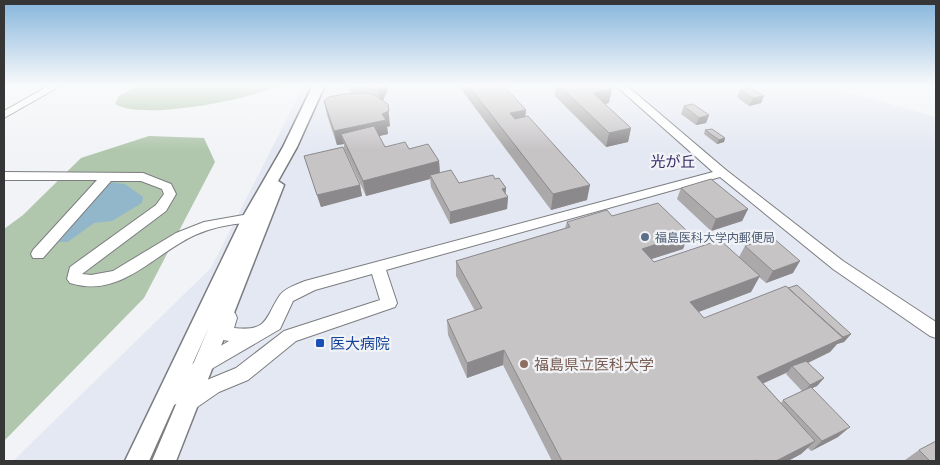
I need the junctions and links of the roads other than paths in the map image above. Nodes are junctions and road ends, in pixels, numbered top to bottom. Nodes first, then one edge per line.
1 (19, 107) edge
2 (309, 107) edge
3 (645, 107) edge
4 (4, 115) edge
5 (722, 173) junction
6 (4, 176) edge
7 (107, 177) junction
8 (257, 218) junction
9 (38, 254) dead end
10 (377, 266) junction
11 (239, 278) junction
12 (936, 331) edge
13 (253, 338) junction
14 (187, 352) junction
15 (244, 371) junction
16 (198, 373) junction
17 (187, 405) junction
18 (137, 461) edge
19 (143, 461) edge
20 (164, 461) edge

1 - 4 street
2 - 8 street
3 - 5 street
5 - 10 street
5 - 12 street
6 - 7 street
7 - 8 street
7 - 9 street
8 - 11 street
8 - 14 street
10 - 13 street
10 - 15 street
11 - 13 street
11 - 16 street
13 - 16 street
14 - 16 street
14 - 18 street
15 - 16 street
15 - 17 street
16 - 17 street
16 - 19 street
17 - 20 street

